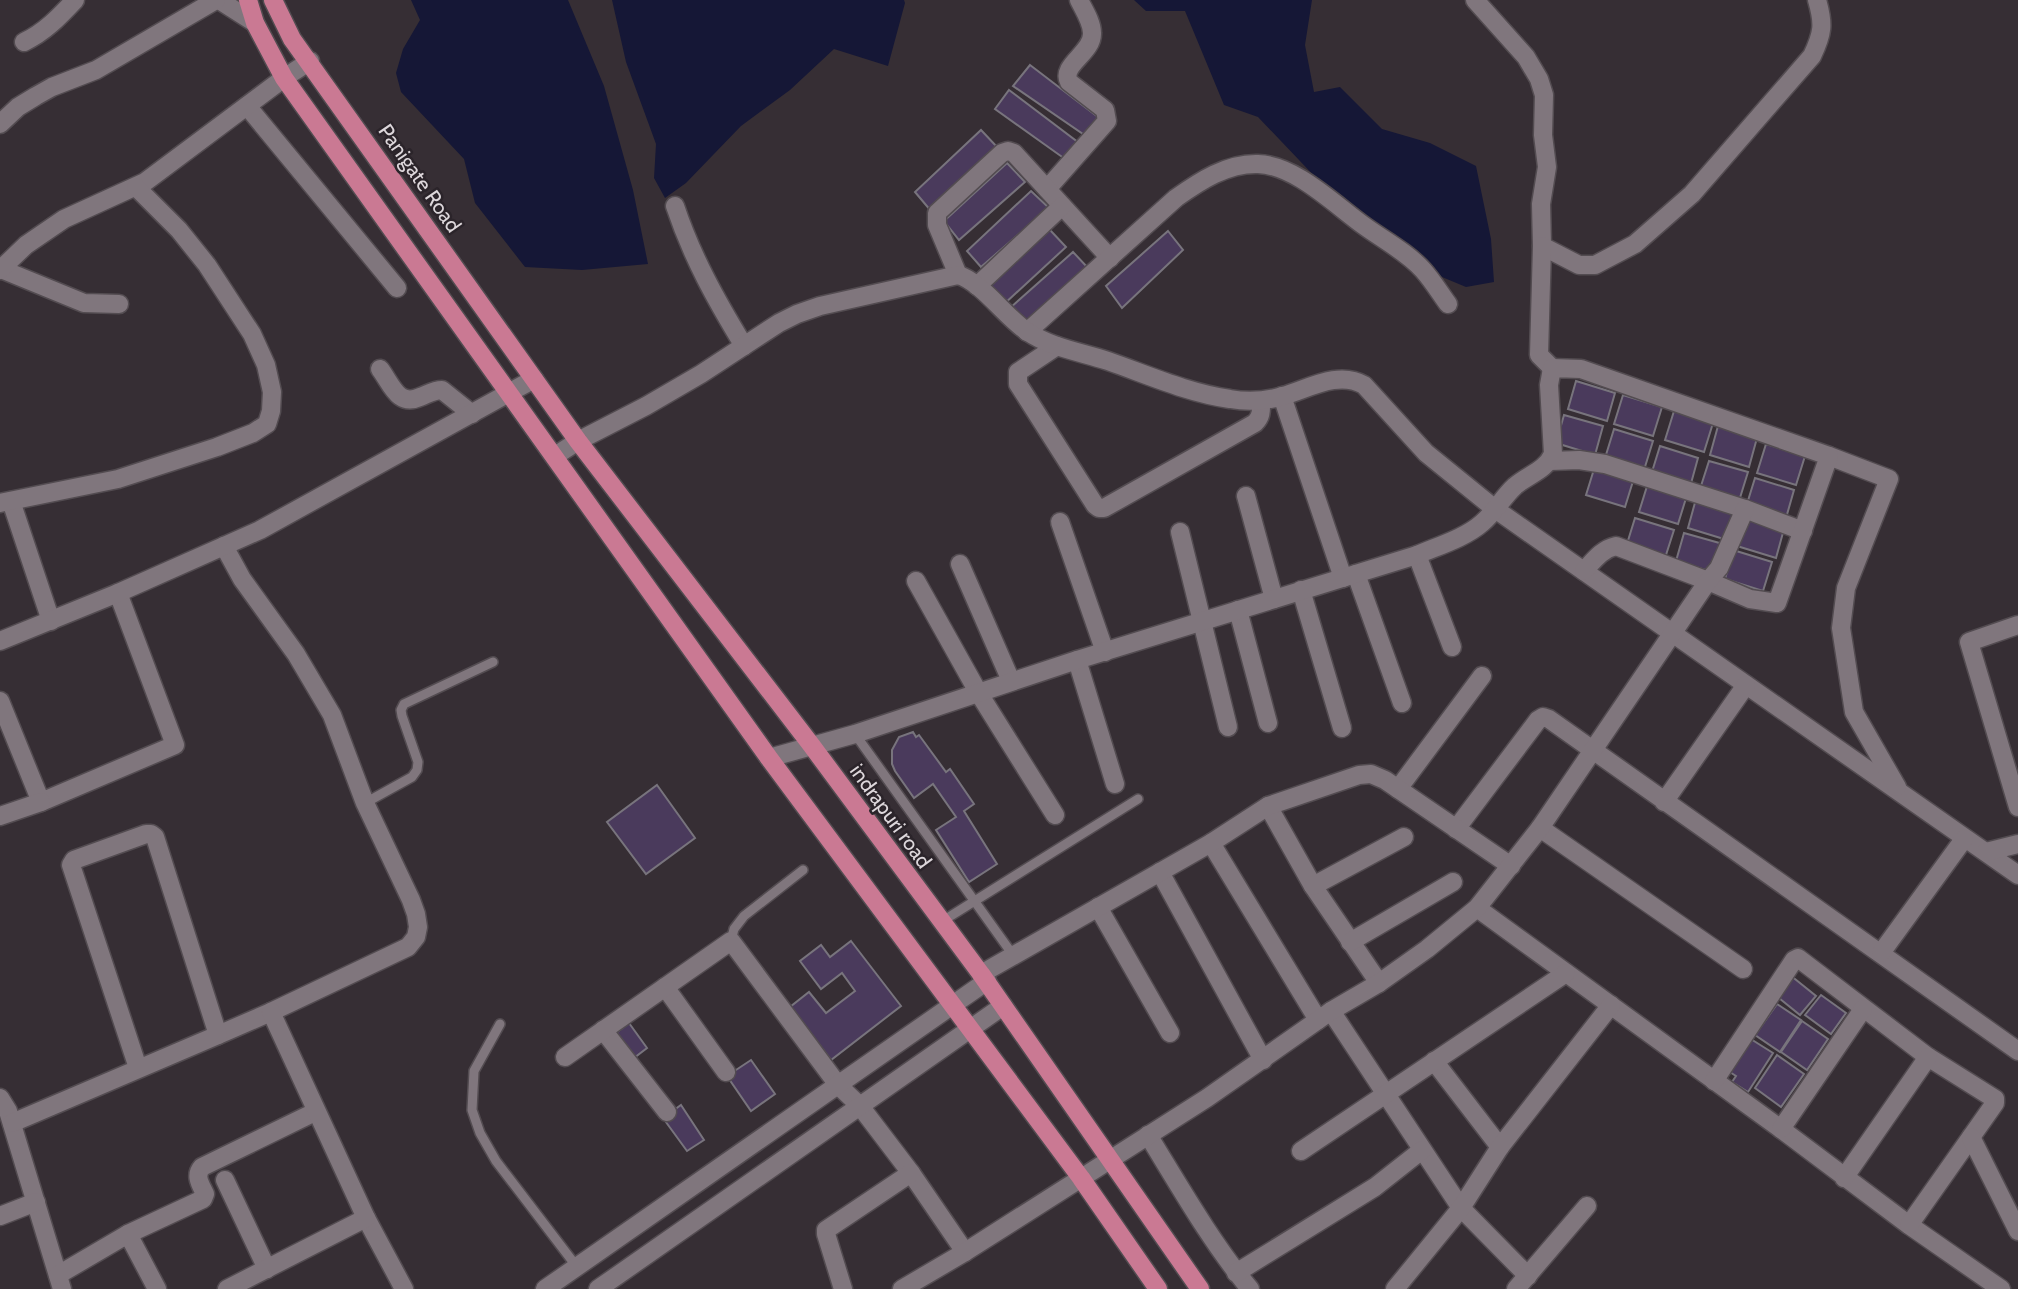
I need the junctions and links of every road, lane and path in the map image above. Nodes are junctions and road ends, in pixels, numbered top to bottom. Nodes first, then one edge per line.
1 (75, 0) edge
2 (217, 0) edge
3 (248, 0) edge
4 (273, 0) edge
5 (1079, 0) edge
6 (1475, 0) edge
7 (1816, 0) edge
8 (256, 23) junction
9 (24, 42) dead end
10 (310, 61) junction
11 (284, 78) junction
12 (247, 106) junction
13 (0, 124) edge
14 (136, 187) junction
15 (1047, 189) junction
16 (675, 206) dead end
17 (1062, 206) junction
18 (1542, 246) junction
19 (1110, 258) junction
20 (1, 270) edge
21 (958, 275) junction
22 (976, 286) junction
23 (397, 288) dead end
24 (119, 304) dead end
25 (1448, 304) dead end
26 (1027, 332) junction
27 (744, 346) junction
28 (1057, 346) junction
29 (1552, 368) junction
30 (380, 369) dead end
31 (534, 379) junction
32 (509, 394) junction
33 (1282, 396) junction
34 (1261, 401) junction
35 (472, 414) junction
36 (578, 441) junction
37 (555, 456) junction
38 (1829, 456) junction
39 (1550, 461) junction
40 (1246, 496) dead end
41 (5, 502) edge
42 (1496, 509) junction
43 (1745, 509) junction
44 (1060, 522) dead end
45 (1803, 531) junction
46 (1180, 532) dead end
47 (223, 546) junction
48 (1417, 555) junction
49 (960, 564) dead end
50 (1584, 571) junction
51 (1349, 576) junction
52 (916, 581) dead end
53 (1709, 581) junction
54 (1301, 590) junction
55 (118, 593) junction
56 (1274, 599) junction
57 (1238, 610) junction
58 (51, 621) junction
59 (1202, 621) junction
60 (2018, 625) edge
61 (1673, 634) junction
62 (0, 641) edge
63 (1452, 647) dead end
64 (1105, 652) junction
65 (1077, 660) junction
66 (493, 662) dead end
67 (1482, 676) dead end
68 (1011, 681) junction
69 (1746, 685) junction
70 (978, 692) junction
71 (0, 701) edge
72 (1402, 703) dead end
73 (1268, 723) dead end
74 (1228, 727) dead end
75 (1342, 728) dead end
76 (855, 734) junction
77 (811, 746) junction
78 (1592, 751) junction
79 (769, 758) junction
80 (2013, 772) edge
81 (1115, 784) dead end
82 (1398, 789) junction
83 (1900, 792) junction
84 (1138, 799) dead end
85 (41, 802) junction
86 (1664, 802) junction
87 (365, 803) junction
88 (1268, 806) junction
89 (2018, 807) edge
90 (1055, 815) dead end
91 (0, 816) edge
92 (1540, 828) junction
93 (1456, 829) junction
94 (1404, 837) dead end
95 (1964, 839) junction
96 (1211, 843) junction
97 (2018, 844) edge
98 (1986, 852) junction
99 (1511, 866) junction
100 (803, 870) dead end
101 (1160, 872) junction
102 (2018, 875) edge
103 (1453, 882) dead end
104 (1313, 886) junction
105 (974, 901) junction
106 (1098, 907) junction
107 (1477, 908) junction
108 (941, 922) junction
109 (731, 941) junction
110 (1350, 942) junction
111 (1881, 953) junction
112 (1013, 955) junction
113 (1743, 969) dead end
114 (1566, 973) junction
115 (984, 978) junction
116 (1379, 983) junction
117 (665, 987) junction
118 (953, 1005) junction
119 (1611, 1005) junction
120 (1003, 1006) junction
121 (1863, 1009) junction
122 (271, 1013) junction
123 (1325, 1015) junction
124 (500, 1024) dead end
125 (971, 1029) junction
126 (603, 1030) junction
127 (1170, 1033) dead end
128 (218, 1035) junction
129 (2018, 1051) edge
130 (565, 1057) dead end
131 (1928, 1057) junction
132 (1263, 1060) junction
133 (1434, 1061) junction
134 (138, 1068) junction
135 (726, 1072) dead end
136 (1714, 1081) junction
137 (838, 1085) junction
138 (1386, 1095) junction
139 (0, 1098) edge
140 (860, 1106) junction
141 (316, 1112) junction
142 (667, 1112) dead end
143 (12, 1123) junction
144 (1781, 1129) junction
145 (1148, 1135) junction
146 (1971, 1137) junction
147 (1500, 1147) junction
148 (1422, 1150) junction
149 (1301, 1152) dead end
150 (1109, 1160) junction
151 (911, 1173) junction
152 (1081, 1178) junction
153 (1844, 1178) junction
154 (225, 1180) dead end
155 (36, 1202) junction
156 (1587, 1206) dead end
157 (1461, 1208) junction
158 (0, 1216) edge
159 (366, 1218) junction
160 (1909, 1225) junction
161 (2018, 1231) edge
162 (128, 1234) junction
163 (965, 1252) junction
164 (578, 1266) junction
165 (267, 1269) junction
166 (1236, 1273) junction
167 (60, 1282) edge
168 (1522, 1282) edge
169 (157, 1289) edge
170 (227, 1289) edge
171 (404, 1289) edge
172 (545, 1289) edge
173 (598, 1289) edge
174 (843, 1289) edge
175 (902, 1289) edge
176 (1158, 1289) edge
177 (1200, 1289) edge
178 (1250, 1289) edge
179 (1395, 1289) edge
180 (2001, 1289) edge

1 - 9 street
2 - 8 street
2 - 13 street
3 - 8 main road
4 - 10 main road, Panigate Road
5 - 15 street
6 - 18 street
7 - 18 street
8 - 11 main road
10 - 11 street
10 - 31 main road, Panigate Road
11 - 12 street
11 - 32 main road
12 - 14 street
12 - 23 street
14 - 20 street
14 - 41 street
15 - 17 street
15 - 21 street
16 - 27 street
17 - 19 street
17 - 22 street
18 - 29 street
19 - 25 street
19 - 26 street
20 - 24 street
21 - 22 street
21 - 27 street
22 - 26 street
26 - 28 street
27 - 36 street
28 - 34 street
28 - 34 street
29 - 38 street
29 - 39 street
30 - 35 street
31 - 32 street
31 - 36 main road, indrapuri road
32 - 35 street
32 - 37 main road
33 - 34 street
33 - 42 street
33 - 51 street
35 - 47 street
36 - 37 street
36 - 77 main road, indrapuri road
37 - 79 main road
38 - 45 street
38 - 83 street
39 - 42 street
39 - 43 street
40 - 56 street
41 - 58 street
42 - 48 street
42 - 50 street
43 - 45 street
43 - 53 street
44 - 64 street
45 - 53 street
46 - 59 street
47 - 55 street
47 - 87 street
48 - 51 street
48 - 63 street
49 - 68 street
50 - 53 street
50 - 61 street
51 - 54 street
51 - 72 street
52 - 70 street
53 - 61 street
54 - 56 street
54 - 75 street
55 - 58 street
55 - 85 street
56 - 57 street
57 - 59 street
57 - 73 street
58 - 62 street
59 - 64 street
59 - 74 street
60 - 80 street
61 - 69 street
61 - 78 street
64 - 65 street
65 - 68 street
65 - 81 street
66 - 87 lane
67 - 82 street
68 - 70 street
69 - 83 street
69 - 86 street
70 - 76 street
70 - 90 street
71 - 85 street
76 - 77 street
76 - 105 lane
77 - 79 street
77 - 108 main road, indrapuri road
78 - 86 street
78 - 92 street
78 - 93 street
79 - 118 main road
80 - 89 street
82 - 88 street
82 - 93 street
83 - 95 street
84 - 105 lane
85 - 91 street
86 - 111 street
87 - 122 street
88 - 96 street
88 - 104 street
92 - 99 street
92 - 113 street
93 - 99 street
94 - 104 street
95 - 98 street
95 - 111 street
96 - 101 street
96 - 123 street
97 - 98 street
98 - 102 street
99 - 107 street
100 - 109 lane
101 - 106 street
101 - 132 street
103 - 110 street
104 - 110 street
105 - 108 lane
105 - 112 lane
106 - 112 street
106 - 127 street
107 - 114 street
107 - 116 street
108 - 115 main road, indrapuri road
109 - 117 street
109 - 137 street
110 - 116 street
111 - 129 street
112 - 115 street
114 - 119 street
114 - 133 street
115 - 118 street
115 - 120 main road, indrapuri road
116 - 123 street
117 - 126 street
117 - 135 street
118 - 125 main road
118 - 137 street
119 - 136 street
119 - 147 street
120 - 125 street
120 - 150 main road, indrapuri road
121 - 131 street
121 - 136 street
121 - 144 street
122 - 128 street
122 - 141 street
123 - 132 street
123 - 138 street
124 - 164 lane
125 - 140 street
125 - 152 main road
126 - 130 street
126 - 142 street
128 - 134 street
128 - 134 street
131 - 146 street
131 - 153 street
132 - 145 street
133 - 138 street
133 - 147 street
134 - 143 street
136 - 144 street
137 - 140 street
137 - 164 street
138 - 148 street
138 - 149 street
139 - 143 street
140 - 151 street
140 - 173 street
141 - 159 street
141 - 162 street
143 - 155 street
144 - 153 street
145 - 150 street
145 - 166 street
146 - 160 street
146 - 161 street
147 - 157 street
148 - 157 street
148 - 166 street
150 - 152 street
150 - 177 main road, indrapuri road
151 - 163 street
151 - 174 street
152 - 163 street
152 - 176 main road
153 - 160 street
154 - 165 street
155 - 158 street
155 - 167 street
156 - 168 street
157 - 168 street
157 - 179 street
159 - 165 street
159 - 171 street
160 - 180 street
162 - 167 street
162 - 169 street
163 - 175 street
164 - 172 street
165 - 170 street
166 - 178 street

